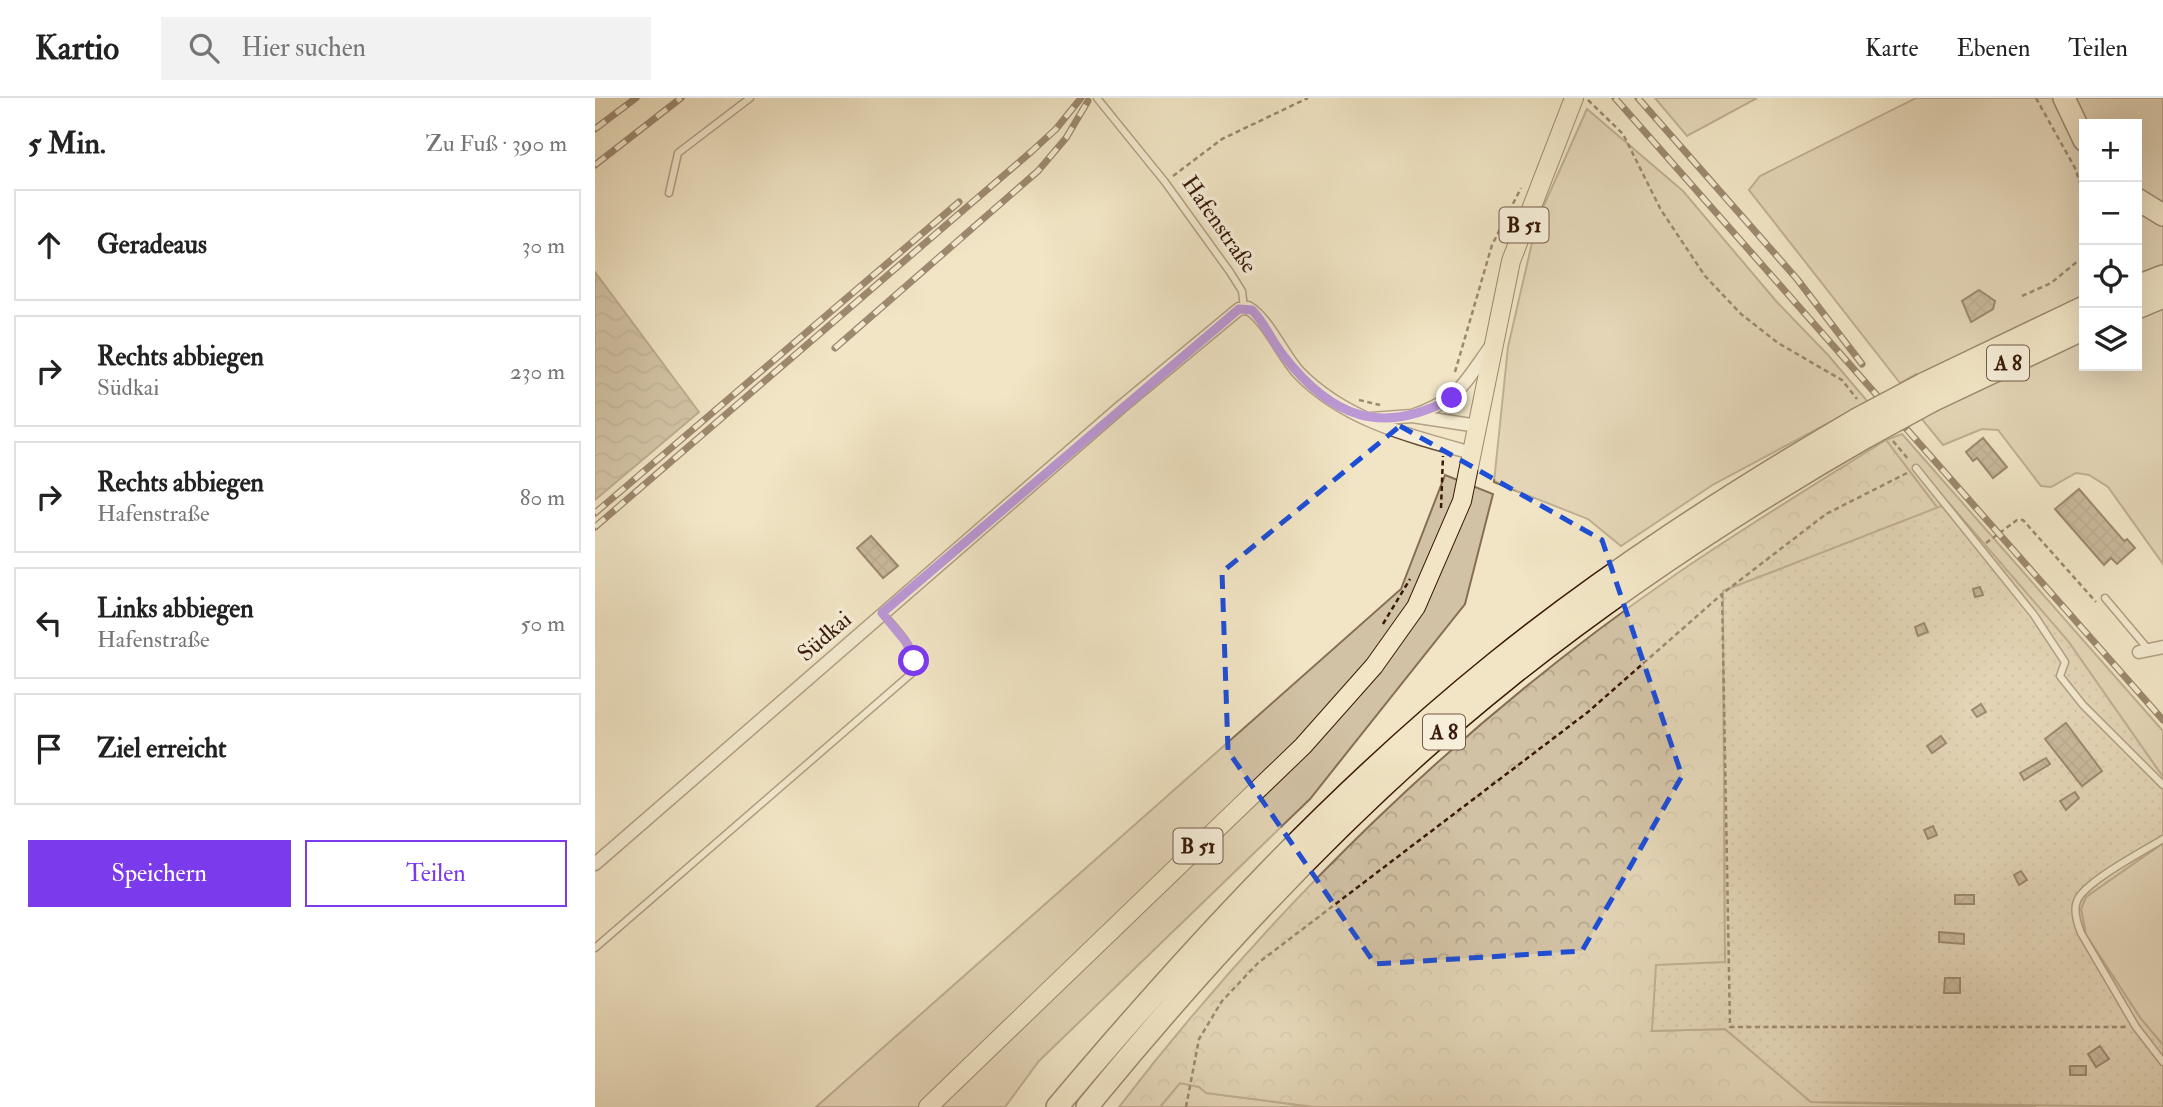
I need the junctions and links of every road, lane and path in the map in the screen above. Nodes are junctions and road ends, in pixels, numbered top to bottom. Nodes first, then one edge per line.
1 (750, 98) edge
2 (1097, 98) edge
3 (1308, 98) edge
4 (1585, 98) edge
5 (2036, 98) edge
6 (2064, 98) edge
7 (2076, 98) edge
8 (1571, 105) edge
9 (2086, 119) edge
10 (2079, 130) edge
11 (1527, 177) dead end
12 (1165, 182) junction
13 (2080, 182) edge
14 (669, 193) dead end
15 (2142, 202) edge
16 (2163, 215) edge
17 (2079, 260) edge
18 (2163, 276) edge
19 (2142, 284) edge
20 (2022, 296) dead end
21 (2163, 298) edge
22 (2079, 303) edge
23 (2142, 305) edge
24 (1244, 308) junction
25 (2082, 308) edge
26 (2062, 317) junction
27 (2079, 331) edge
28 (1493, 342) junction
29 (1451, 379) dead end
30 (1928, 393) junction
31 (1352, 398) dead end
32 (1392, 405) dead end
33 (1412, 416) junction
34 (1861, 418) junction
35 (1371, 419) junction
36 (1478, 426) junction
37 (1891, 439) dead end
38 (1445, 446) junction
39 (1472, 453) junction
40 (1916, 468) junction
41 (1441, 508) dead end
42 (1980, 548) junction
43 (1411, 577) dead end
44 (1722, 594) junction
45 (2105, 598) joint
46 (882, 613) junction
47 (1379, 630) dead end
48 (2163, 647) edge
49 (2144, 651) joint
50 (2163, 785) edge
51 (2163, 839) edge
52 (595, 864) edge
53 (595, 948) edge
54 (2136, 1027) junction
55 (2163, 1062) edge
56 (928, 1107) edge
57 (1057, 1107) edge
58 (1087, 1107) edge
59 (1187, 1107) edge

1 - 14 lane
2 - 12 lane, Hafenstraße
3 - 12 path
4 - 34 path
5 - 13 path
6 - 10 highway
7 - 9 highway
8 - 28 main road, B 51
11 - 29 path
12 - 24 lane, Hafenstraße
15 - 16 highway
17 - 20 path
18 - 19 highway
21 - 23 highway
22 - 26 highway
24 - 35 street, Hafenstraße
24 - 46 street, Südkai
25 - 26 highway, A 8
26 - 30 highway, A 8
27 - 30 highway, A 8
28 - 33 street, Hafenstraße
28 - 36 main road, B 51
30 - 34 highway, A 8, bridge
31 - 32 path
33 - 35 street, Hafenstraße
33 - 36 street, Hafenstraße
34 - 57 highway, A 8
34 - 58 highway, A 8
35 - 38 street, Hafenstraße
36 - 39 main road, B 51
37 - 40 path
38 - 39 street, Hafenstraße
38 - 41 path
39 - 56 main road, B 51
40 - 42 lane
40 - 44 path
42 - 45 path
42 - 50 lane
43 - 47 path
44 - 54 path
44 - 59 path
45 - 49 lane
46 - 52 street, Südkai
46 - 53 lane
48 - 49 street
51 - 54 lane
54 - 55 lane

